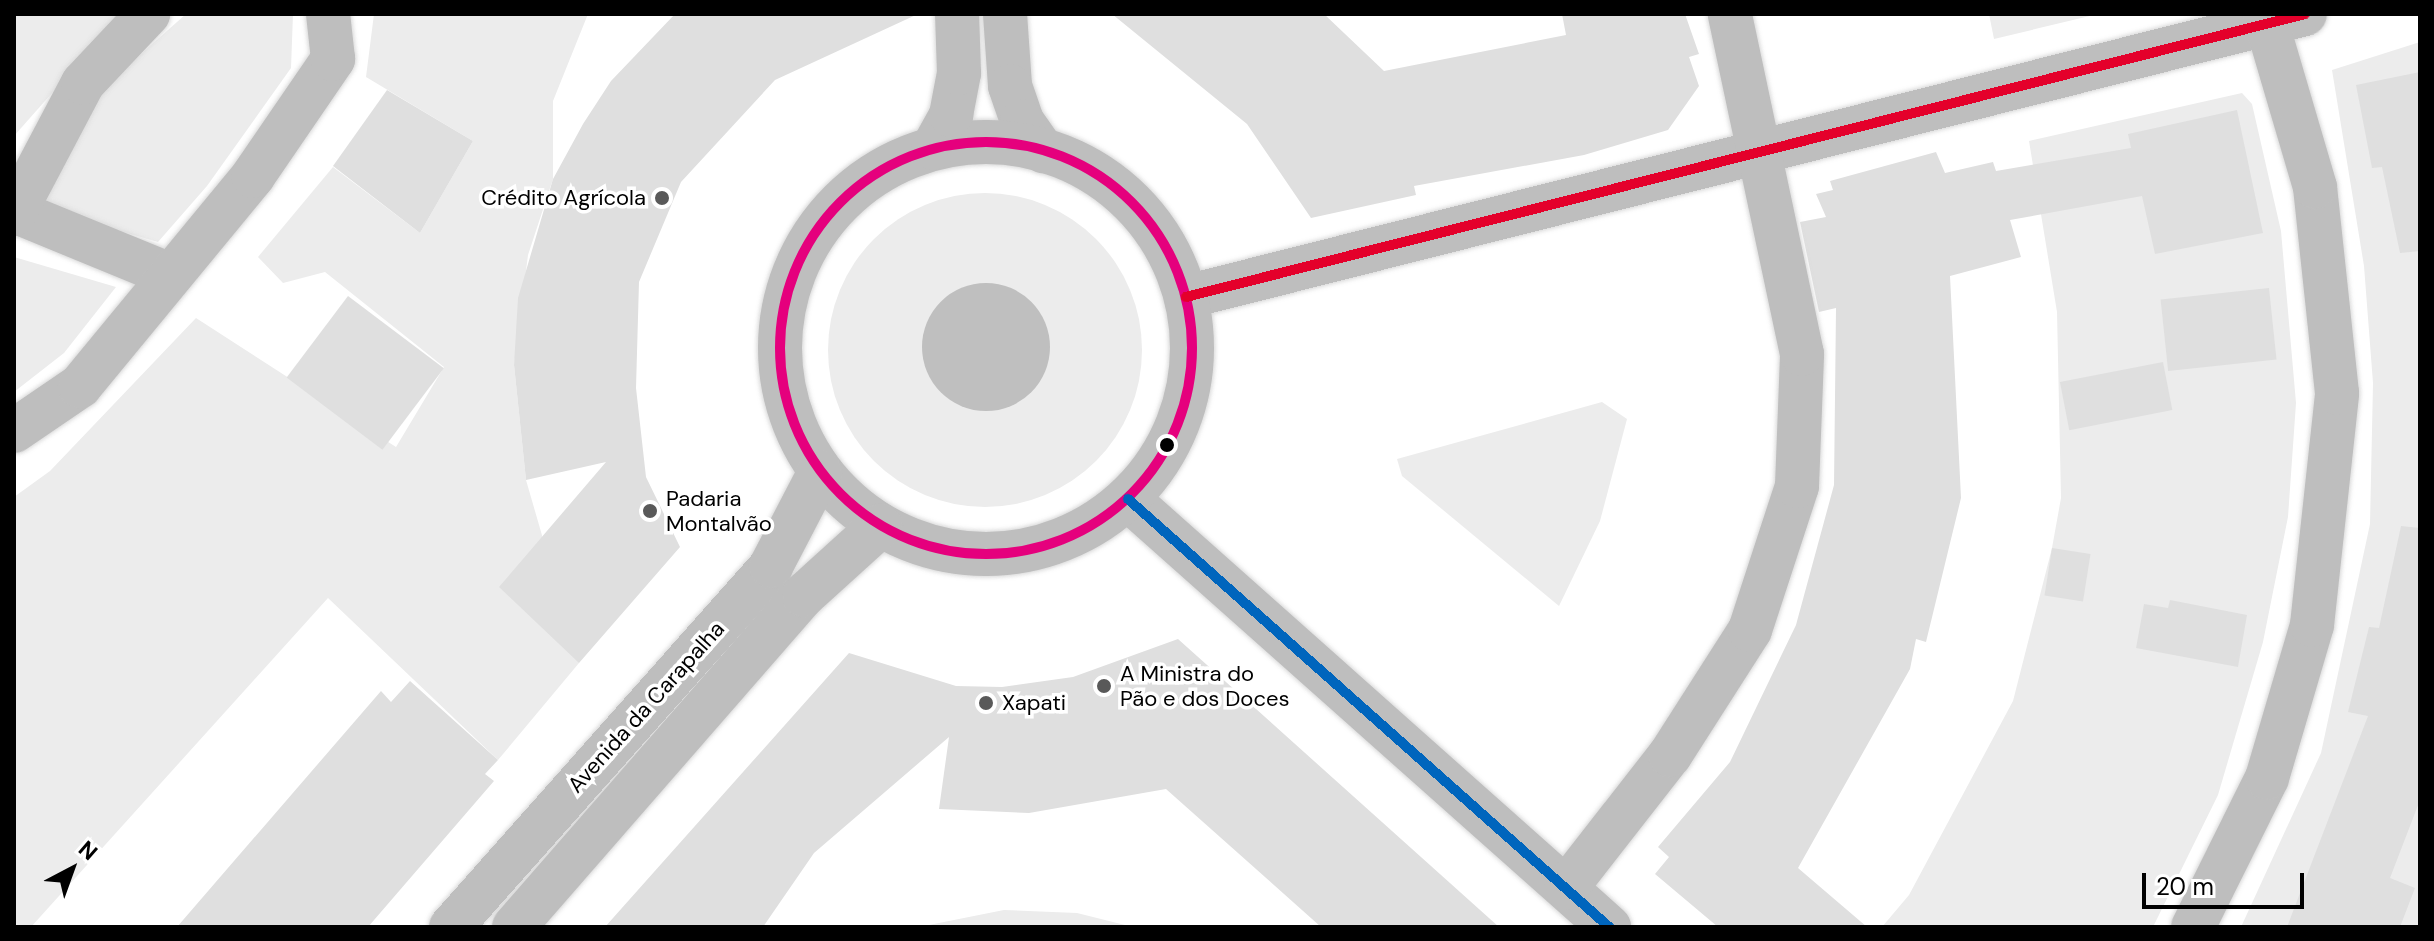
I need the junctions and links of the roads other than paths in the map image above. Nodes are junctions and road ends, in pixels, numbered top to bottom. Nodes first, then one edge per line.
1 (148, 14) edge
2 (328, 14) edge
3 (957, 14) edge
4 (1005, 14) edge
5 (1730, 14) edge
6 (2278, 17) edge
7 (933, 148) junction
8 (1760, 148) junction
9 (1043, 151) junction
10 (14, 212) edge
11 (170, 275) junction
12 (1186, 297) junction
13 (14, 431) edge
14 (820, 472) junction
15 (1128, 499) junction
16 (880, 526) junction
17 (1566, 888) junction
18 (451, 927) edge
19 (514, 927) edge
20 (1609, 927) edge
21 (2193, 927) edge

1 - 10 street
2 - 11 street
3 - 7 street
4 - 9 street
5 - 8 street
6 - 8 street
6 - 21 street
7 - 9 street
7 - 14 street
8 - 12 street
8 - 17 street
9 - 12 street
10 - 11 street
11 - 13 street
12 - 15 street
14 - 16 street
14 - 18 street, Avenida da Carapalha
15 - 16 street
15 - 17 street
16 - 19 street, Avenida da Carapalha
17 - 20 street

